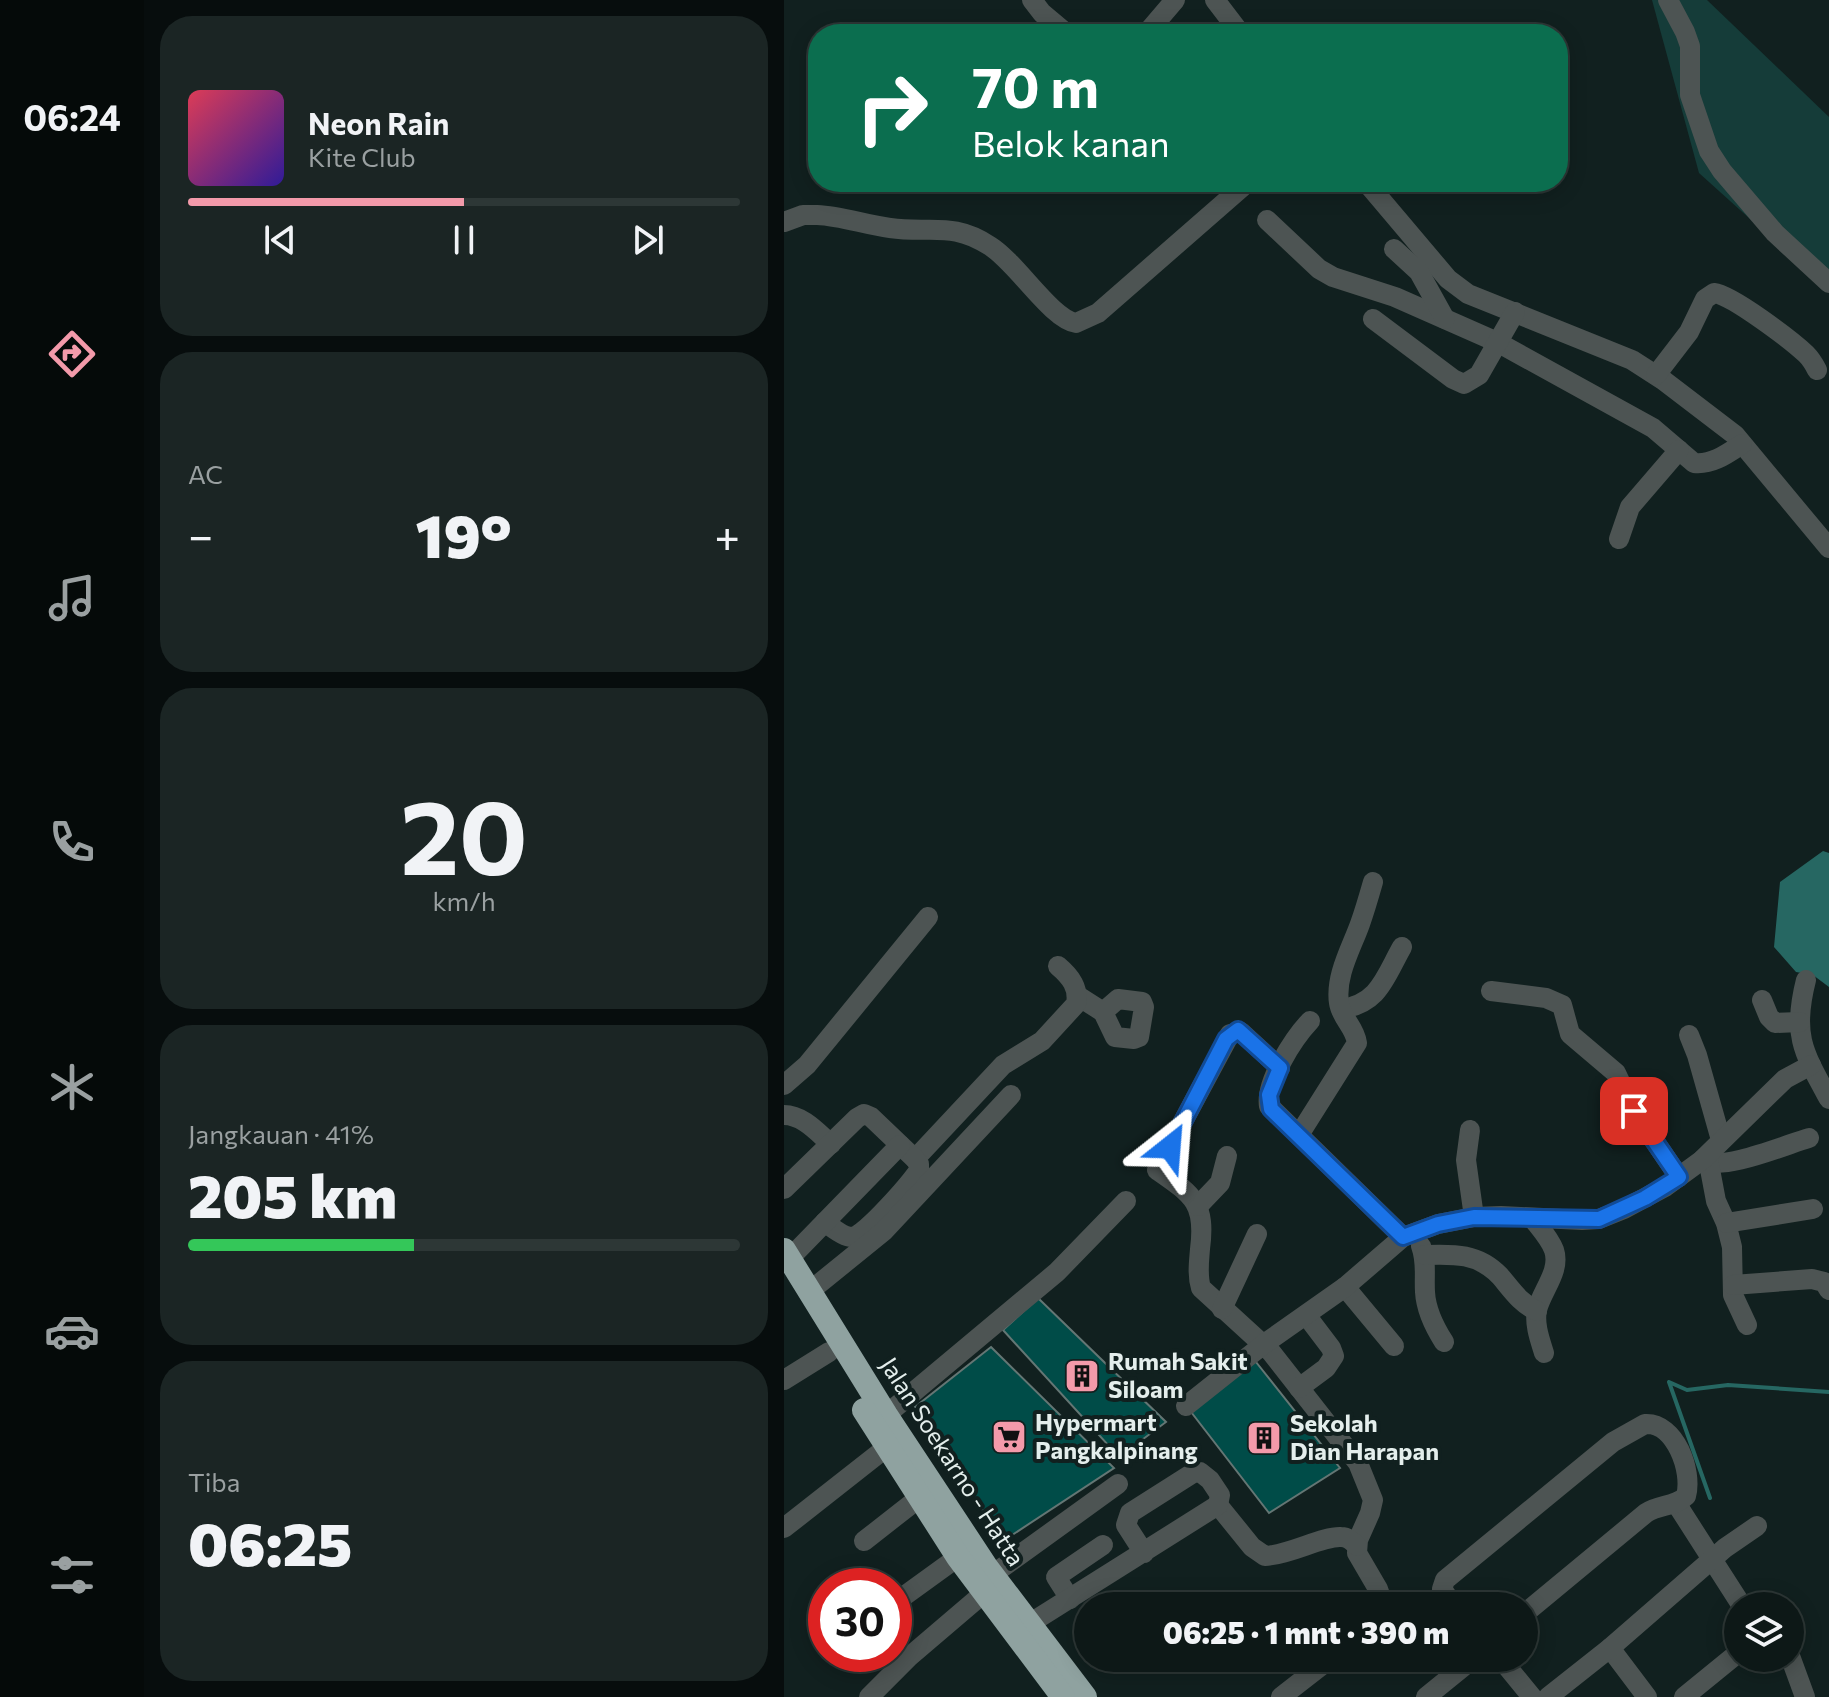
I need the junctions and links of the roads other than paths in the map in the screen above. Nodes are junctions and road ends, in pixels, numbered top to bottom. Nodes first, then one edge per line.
1 (1032, 0) edge
2 (1175, 0) edge
3 (1215, 0) edge
4 (1668, 0) edge
5 (1055, 24) edge
6 (1155, 24) edge
7 (1233, 24) edge
8 (1237, 192) edge
9 (1374, 192) edge
10 (1267, 220) dead end
11 (784, 222) edge
12 (1394, 249) dead end
13 (1829, 283) edge
14 (1515, 312) junction
15 (1373, 319) dead end
16 (1445, 319) junction
17 (1497, 342) junction
18 (1817, 370) dead end
19 (1656, 375) junction
20 (1742, 444) junction
21 (1679, 450) junction
22 (1619, 539) dead end
23 (1829, 548) edge
24 (1373, 882) dead end
25 (928, 917) dead end
26 (1402, 947) dead end
27 (1058, 966) dead end
28 (1806, 980) dead end
29 (1491, 991) dead end
30 (1078, 996) junction
31 (1762, 1000) dead end
32 (1341, 1009) junction
33 (1103, 1012) dead end
34 (1310, 1021) dead end
35 (1800, 1022) junction
36 (1689, 1035) dead end
37 (1811, 1065) junction
38 (1280, 1068) junction
39 (784, 1085) edge
40 (1011, 1095) dead end
41 (1829, 1099) edge
42 (784, 1115) edge
43 (1470, 1130) dead end
44 (1299, 1135) junction
45 (1809, 1138) dead end
46 (1721, 1140) junction
47 (831, 1144) junction
48 (908, 1152) junction
49 (1227, 1156) dead end
50 (1706, 1162) junction
51 (1679, 1177) junction
52 (784, 1189) edge
53 (1126, 1201) dead end
54 (1198, 1206) junction
55 (1813, 1209) dead end
56 (1474, 1217) junction
57 (1533, 1219) junction
58 (825, 1222) junction
59 (1726, 1223) junction
60 (1257, 1234) dead end
61 (1409, 1234) junction
62 (1425, 1255) junction
63 (786, 1263) edge
64 (1733, 1285) junction
65 (1345, 1287) junction
66 (1829, 1290) edge
67 (810, 1291) junction
68 (1222, 1309) junction
69 (1537, 1311) junction
70 (1306, 1315) junction
71 (1747, 1325) dead end
72 (1444, 1342) dead end
73 (1264, 1344) junction
74 (1394, 1346) dead end
75 (829, 1352) junction
76 (1544, 1353) dead end
77 (784, 1380) edge
78 (1299, 1388) junction
79 (1186, 1406) dead end
80 (886, 1415) junction
81 (887, 1447) junction
82 (1118, 1484) dead end
83 (919, 1498) junction
84 (1676, 1503) junction
85 (1218, 1505) junction
86 (1757, 1526) dead end
87 (784, 1528) edge
88 (864, 1541) dead end
89 (1103, 1545) dead end
90 (1357, 1546) junction
91 (1144, 1553) junction
92 (958, 1557) junction
93 (1714, 1559) junction
94 (988, 1584) junction
95 (912, 1590) edge
96 (1379, 1592) edge
97 (1444, 1592) edge
98 (1734, 1592) edge
99 (1070, 1599) junction
100 (1538, 1602) edge
101 (1029, 1624) junction
102 (1610, 1648) junction
103 (1724, 1664) edge
104 (1313, 1672) edge
105 (1457, 1672) edge
106 (1511, 1672) edge
107 (1796, 1672) edge
108 (869, 1697) edge
109 (1063, 1697) edge
110 (1085, 1697) edge
111 (1281, 1697) edge
112 (1426, 1697) edge
113 (1532, 1697) edge
114 (1548, 1697) edge
115 (1647, 1697) edge
116 (1684, 1697) edge
117 (1805, 1697) edge

1 - 5 street
2 - 6 street
3 - 7 street
4 - 13 street
8 - 11 street
9 - 14 street
10 - 16 street
12 - 16 street
14 - 17 street
14 - 19 street
15 - 17 street
16 - 17 street
17 - 21 street
18 - 19 street
19 - 20 street
20 - 21 street
20 - 23 street
21 - 22 street
24 - 32 street
25 - 39 street
26 - 32 street
27 - 30 street
28 - 35 street
29 - 51 street
30 - 33 street
30 - 48 street
31 - 35 street
32 - 44 street
34 - 38 street
35 - 37 street
36 - 46 street
37 - 41 street
37 - 46 street
38 - 44 street
38 - 54 street
40 - 67 street
42 - 47 street
43 - 56 street
44 - 61 street
45 - 50 street
46 - 50 street
47 - 48 street
47 - 52 street
48 - 58 street
48 - 58 street
49 - 54 street
50 - 51 street
50 - 59 street
51 - 57 street
53 - 80 street
54 - 68 street
55 - 59 street
56 - 57 street
56 - 61 street
57 - 69 street
58 - 63 street
59 - 64 street
60 - 68 street
61 - 62 street
61 - 65 street
62 - 69 street
62 - 72 street
63 - 67 highway, Jalan Soekarno - Hatta
63 - 75 highway, Jalan Soekarno - Hatta
64 - 66 street
64 - 71 street
65 - 70 street
65 - 74 street
67 - 80 highway, Jalan Soekarno - Hatta
68 - 73 street
69 - 76 street
70 - 73 street
70 - 78 street
73 - 78 street
73 - 79 street
75 - 77 street
75 - 81 highway, Jalan Soekarno - Hatta
78 - 90 street
80 - 94 highway, Jalan Soekarno - Hatta
81 - 83 highway, Jalan Soekarno - Hatta
81 - 87 street
82 - 94 street
83 - 88 street
83 - 92 highway, Jalan Soekarno - Hatta
84 - 93 street
84 - 97 street
84 - 100 street
85 - 90 street
85 - 91 street
85 - 91 street
86 - 93 street
89 - 99 street
90 - 96 street
91 - 99 street
92 - 94 highway, Jalan Soekarno - Hatta
92 - 95 street
93 - 98 street
93 - 102 street
94 - 101 highway, Jalan Soekarno - Hatta
94 - 108 street
94 - 109 highway, Jalan Soekarno - Hatta
99 - 101 street
101 - 110 highway, Jalan Soekarno - Hatta
102 - 114 street
102 - 115 street
103 - 116 street
104 - 111 street
105 - 112 street
106 - 113 street
107 - 117 street

